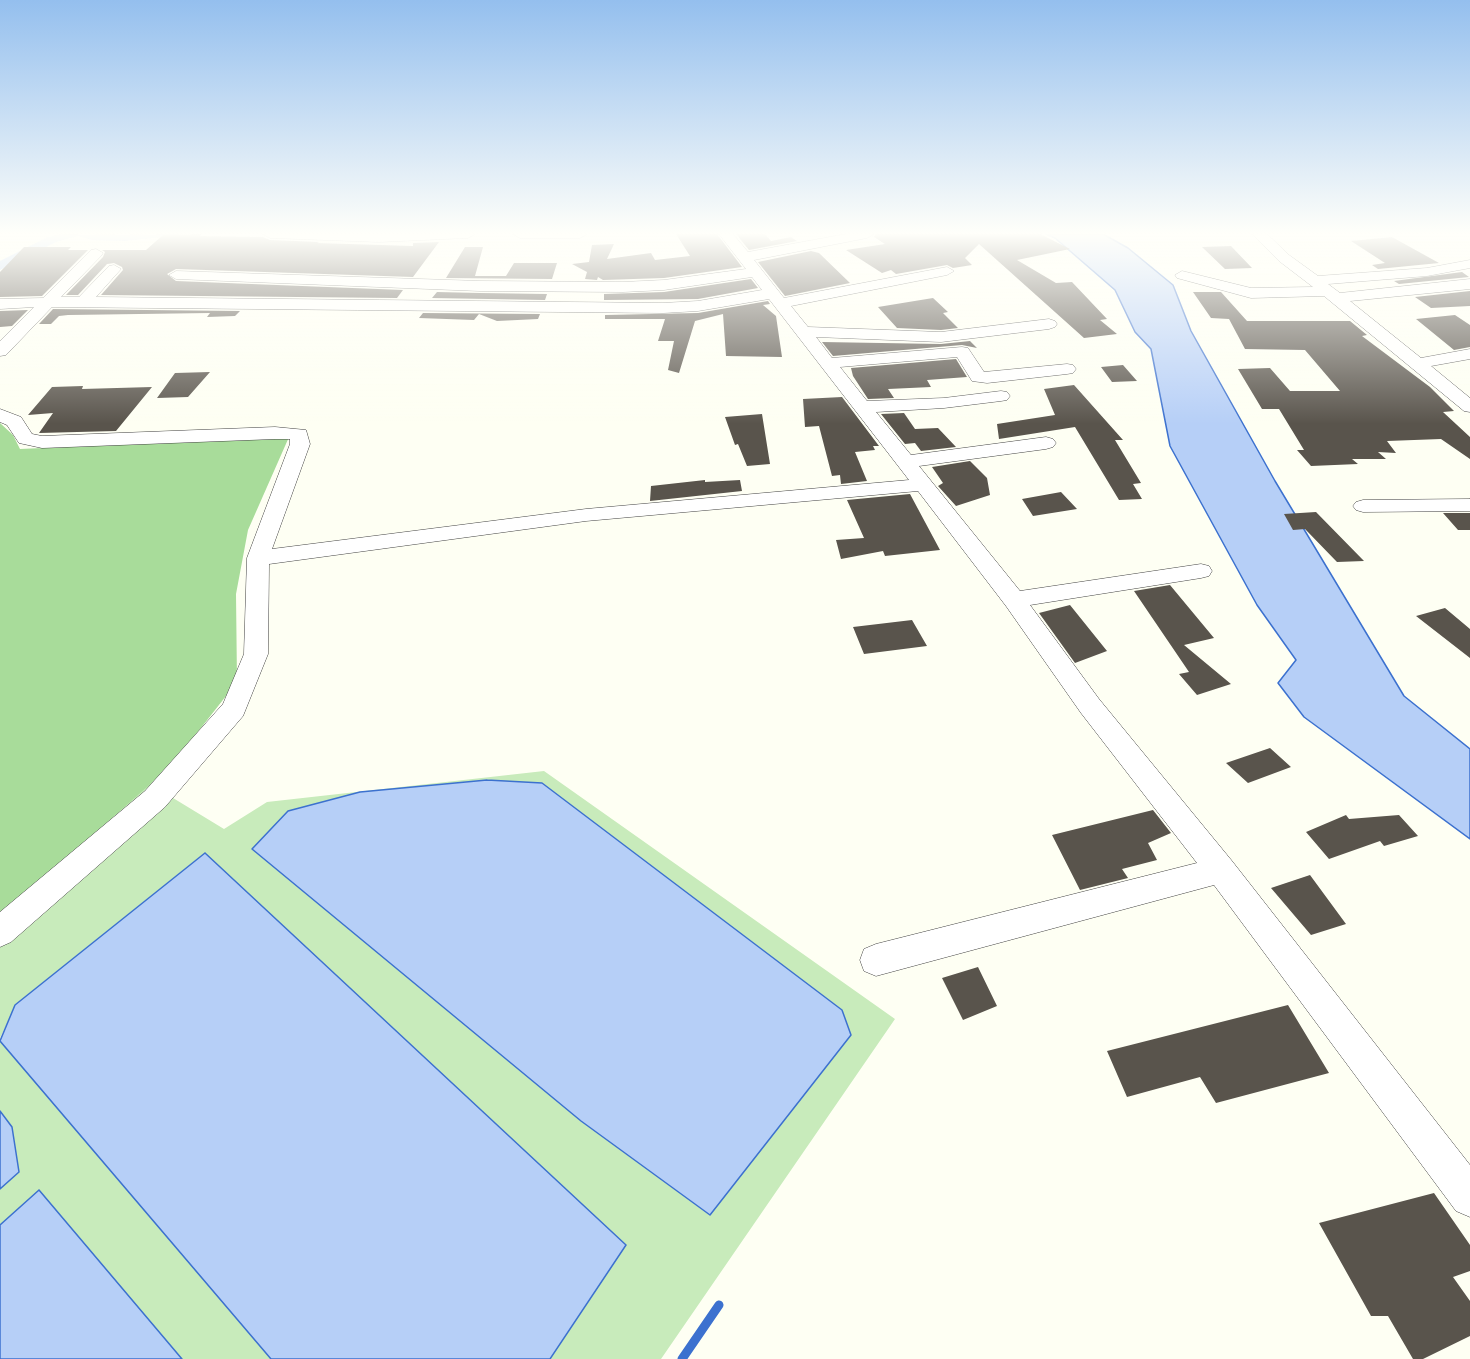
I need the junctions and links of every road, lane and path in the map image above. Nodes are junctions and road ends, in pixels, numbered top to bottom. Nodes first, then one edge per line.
1 (52, 297) edge
2 (86, 297) edge
3 (781, 297) edge
4 (1335, 297) edge
5 (777, 298) junction
6 (82, 301) junction
7 (47, 302) junction
8 (0, 304) edge
9 (1049, 324) dead end
10 (802, 332) junction
11 (982, 349) dead end
12 (0, 351) edge
13 (962, 352) junction
14 (1470, 354) edge
15 (828, 363) junction
16 (1416, 364) junction
17 (1067, 369) dead end
18 (1001, 396) dead end
19 (861, 407) junction
20 (1470, 407) edge
21 (0, 415) edge
22 (1046, 443) dead end
23 (904, 462) junction
24 (922, 484) junction
25 (1470, 505) edge
26 (1363, 506) dead end
27 (258, 558) junction
28 (1201, 571) dead end
29 (1014, 600) junction
30 (1221, 870) junction
31 (0, 932) edge
32 (876, 960) dead end
33 (1470, 1197) edge

1 - 7 street
2 - 6 street
3 - 5 street
4 - 16 street
5 - 6 street
5 - 10 street
6 - 7 street
7 - 8 street
7 - 12 street
9 - 10 street
10 - 15 street
11 - 13 street
13 - 15 street
13 - 17 street
14 - 16 street
15 - 19 street
16 - 20 street
18 - 19 street
19 - 23 street
21 - 27 street
22 - 23 street
23 - 24 street
24 - 27 street
24 - 29 street
25 - 26 street
27 - 31 street
28 - 29 street
29 - 30 street
30 - 32 street
30 - 33 street

